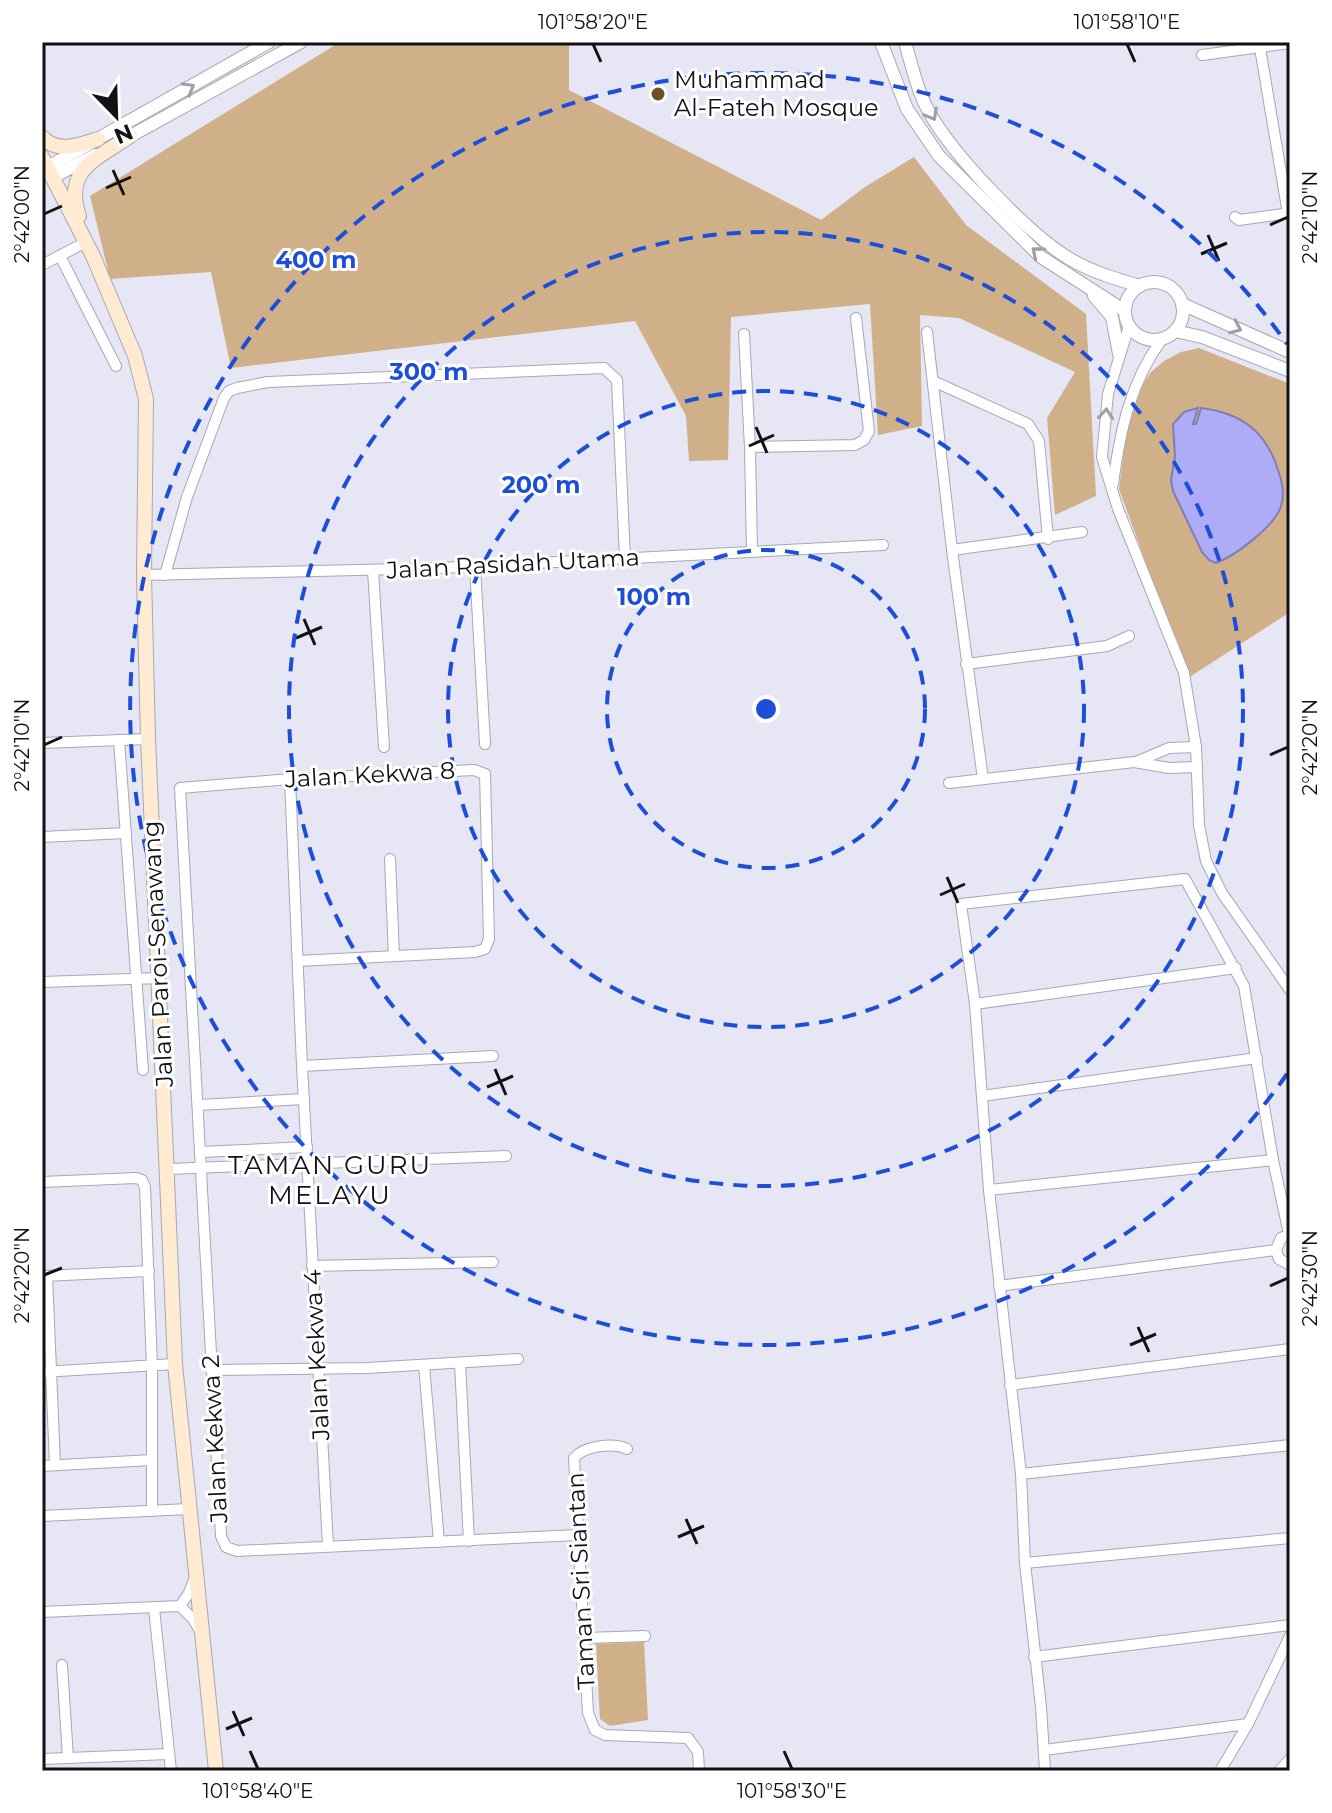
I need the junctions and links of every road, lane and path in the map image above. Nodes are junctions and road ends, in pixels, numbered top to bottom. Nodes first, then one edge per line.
1 (269, 42) edge
2 (301, 42) edge
3 (881, 42) edge
4 (905, 42) edge
5 (1290, 43) edge
6 (1259, 45) edge
7 (1202, 55) dead end
8 (130, 136) junction
9 (42, 137) edge
10 (98, 139) junction
11 (48, 167) edge
12 (1289, 214) edge
13 (1235, 217) dead end
14 (90, 249) junction
15 (60, 256) junction
16 (42, 265) edge
17 (1080, 281) junction
18 (1140, 286) junction
19 (1182, 304) junction
20 (1125, 311) junction
21 (856, 318) dead end
22 (1129, 326) junction
23 (1175, 331) junction
24 (927, 332) dead end
25 (744, 334) dead end
26 (1162, 339) junction
27 (1290, 352) edge
28 (1119, 354) junction
29 (116, 366) dead end
30 (1290, 371) edge
31 (933, 381) junction
32 (750, 447) junction
33 (1112, 490) junction
34 (1082, 532) dead end
35 (1048, 539) junction
36 (883, 545) dead end
37 (952, 550) junction
38 (752, 551) junction
39 (625, 559) junction
40 (475, 567) junction
41 (373, 570) junction
42 (144, 575) junction
43 (165, 575) junction
44 (1129, 636) dead end
45 (966, 664) junction
46 (148, 739) junction
47 (119, 740) junction
48 (42, 743) edge
49 (485, 744) dead end
50 (384, 747) dead end
51 (1196, 747) junction
52 (1134, 762) junction
53 (1197, 767) junction
54 (290, 779) junction
55 (983, 779) junction
56 (949, 783) dead end
57 (180, 788) joint
58 (126, 833) junction
59 (42, 837) edge
60 (390, 859) dead end
61 (394, 956) junction
62 (298, 961) junction
63 (1236, 968) junction
64 (160, 978) junction
65 (137, 979) junction
66 (42, 982) edge
67 (1290, 990) edge
68 (975, 1004) junction
69 (493, 1056) dead end
70 (1257, 1058) junction
71 (302, 1066) junction
72 (143, 1070) dead end
73 (982, 1096) junction
74 (304, 1099) junction
75 (199, 1105) junction
76 (307, 1147) junction
77 (201, 1152) junction
78 (506, 1156) dead end
79 (1273, 1160) junction
80 (308, 1163) junction
81 (168, 1169) junction
82 (202, 1169) junction
83 (42, 1182) edge
84 (989, 1190) junction
85 (1289, 1234) edge
86 (1276, 1250) junction
87 (493, 1262) dead end
88 (1290, 1265) edge
89 (312, 1266) junction
90 (149, 1271) junction
91 (44, 1276) edge
92 (999, 1286) junction
93 (1290, 1349) edge
94 (518, 1359) dead end
95 (460, 1363) junction
96 (175, 1364) junction
97 (424, 1365) junction
98 (152, 1367) junction
99 (319, 1368) junction
100 (211, 1370) junction
101 (46, 1372) edge
102 (1010, 1385) junction
103 (1290, 1445) edge
104 (627, 1449) dead end
105 (152, 1460) junction
106 (55, 1465) junction
107 (42, 1466) edge
108 (1021, 1474) junction
109 (189, 1509) junction
110 (152, 1511) junction
111 (42, 1516) edge
112 (578, 1535) junction
113 (1290, 1538) edge
114 (469, 1541) junction
115 (439, 1542) junction
116 (328, 1546) junction
117 (1025, 1563) junction
118 (195, 1577) junction
119 (180, 1606) junction
120 (154, 1608) junction
121 (42, 1612) edge
122 (1290, 1625) edge
123 (201, 1633) junction
124 (645, 1636) dead end
125 (1290, 1636) edge
126 (586, 1638) junction
127 (1034, 1657) junction
128 (62, 1665) dead end
129 (1248, 1724) junction
130 (1044, 1750) junction
131 (169, 1754) junction
132 (68, 1758) junction
133 (42, 1759) edge
134 (1290, 1759) edge
135 (171, 1771) edge
136 (216, 1771) edge
137 (699, 1771) edge
138 (1045, 1771) edge
139 (1220, 1771) edge
140 (1279, 1771) edge

10 -> 1 street
2 - 8 street
17 -> 3 street
4 -> 18 street
5 - 6 street
6 - 7 street
6 - 12 street
8 - 11 street
8 - 14 main road
9 - 10 main road
10 - 11 street
11 - 14 main road, Jalan Paroi-Senawang
12 - 13 street
14 - 15 street
14 - 42 main road, Jalan Paroi-Senawang
15 - 16 street
15 - 29 street
17 - 20 street
17 - 28 street
18 - 19 street
18 - 20 street
19 - 23 street
19 -> 27 street
20 - 22 street
21 - 32 street
22 - 26 street
22 - 28 street
23 - 26 street
23 - 30 street
24 - 31 street
25 - 32 street
26 - 33 street
33 -> 28 street
31 - 35 street
31 - 37 street
32 - 38 street
33 - 51 street
34 - 35 street
35 - 37 street
36 - 38 street, Jalan Rasidah Utama
37 - 45 street
38 - 39 street, Jalan Rasidah Utama
39 - 40 street, Jalan Rasidah Utama
39 - 43 street
40 - 41 street, Jalan Rasidah Utama
40 - 49 street
41 - 43 street, Jalan Rasidah Utama
41 - 50 street
42 - 43 street, Jalan Rasidah Utama
42 - 46 main road, Jalan Paroi-Senawang
44 - 45 street
45 - 55 street
46 - 47 street
46 - 64 main road, Jalan Paroi-Senawang
47 - 48 street
47 - 58 street
51 - 52 street
51 - 53 street
52 - 53 street
52 - 55 street
53 - 67 street
54 - 57 street, Jalan Kekwa 8
54 - 61 street, Jalan Kekwa 8
54 - 62 street, Jalan Kekwa 4
55 - 56 street
57 - 75 street, Jalan Kekwa 2
58 - 59 street
58 - 65 street
60 - 61 street
61 - 62 street, Jalan Kekwa 8
62 - 71 street, Jalan Kekwa 4
63 - 68 street
63 - 68 street
63 - 70 street
64 - 65 street
64 - 81 main road, Jalan Paroi-Senawang
65 - 66 street
65 - 72 street
68 - 73 street
69 - 71 street
70 - 73 street
70 - 79 street
71 - 74 street, Jalan Kekwa 4
73 - 84 street
74 - 75 street
74 - 76 street, Jalan Kekwa 4
75 - 77 street, Jalan Kekwa 2
76 - 77 street
76 - 80 street, Jalan Kekwa 4
77 - 82 street, Jalan Kekwa 2
78 - 80 street
79 - 84 street
79 - 85 street
80 - 82 street
80 - 89 street, Jalan Kekwa 4
81 - 82 street
81 - 96 main road, Jalan Paroi-Senawang
82 - 100 street, Jalan Kekwa 2
83 - 90 street
84 - 92 street
85 - 86 street
86 - 88 street
86 - 92 street
87 - 89 street
89 - 99 street, Jalan Kekwa 4
90 - 91 street
90 - 98 street
91 - 101 street
92 - 102 street
93 - 102 street
94 - 95 street
95 - 97 street
95 - 114 street
96 - 98 street
96 - 109 main road, Jalan Paroi-Senawang
97 - 99 street
97 - 115 street
98 - 101 street
98 - 105 street
99 - 100 street
99 - 116 street, Jalan Kekwa 4
100 - 116 street, Jalan Kekwa 2
101 - 106 street
102 - 108 street
103 - 108 street
104 - 112 street, Taman Sri Siantan
105 - 106 street
105 - 110 street
106 - 107 street
108 - 117 street
109 - 110 street
109 - 118 main road, Jalan Paroi-Senawang
110 - 111 street
112 - 114 street, Jalan Kekwa 2
112 - 126 street, Taman Sri Siantan
113 - 117 street
114 - 115 street, Jalan Kekwa 2
115 - 116 street, Jalan Kekwa 2
117 - 127 street
118 - 119 street
118 - 123 main road, Jalan Paroi-Senawang
119 - 120 street
119 - 123 street
120 - 121 street
120 - 131 street
122 - 127 street
123 - 136 main road, Jalan Paroi-Senawang
124 - 126 street
125 - 129 street
126 - 137 street, Taman Sri Siantan
127 - 130 street
128 - 132 street
129 - 130 street
129 - 139 street
130 - 138 street
131 - 132 street
131 - 135 street
132 - 133 street
134 - 140 street

